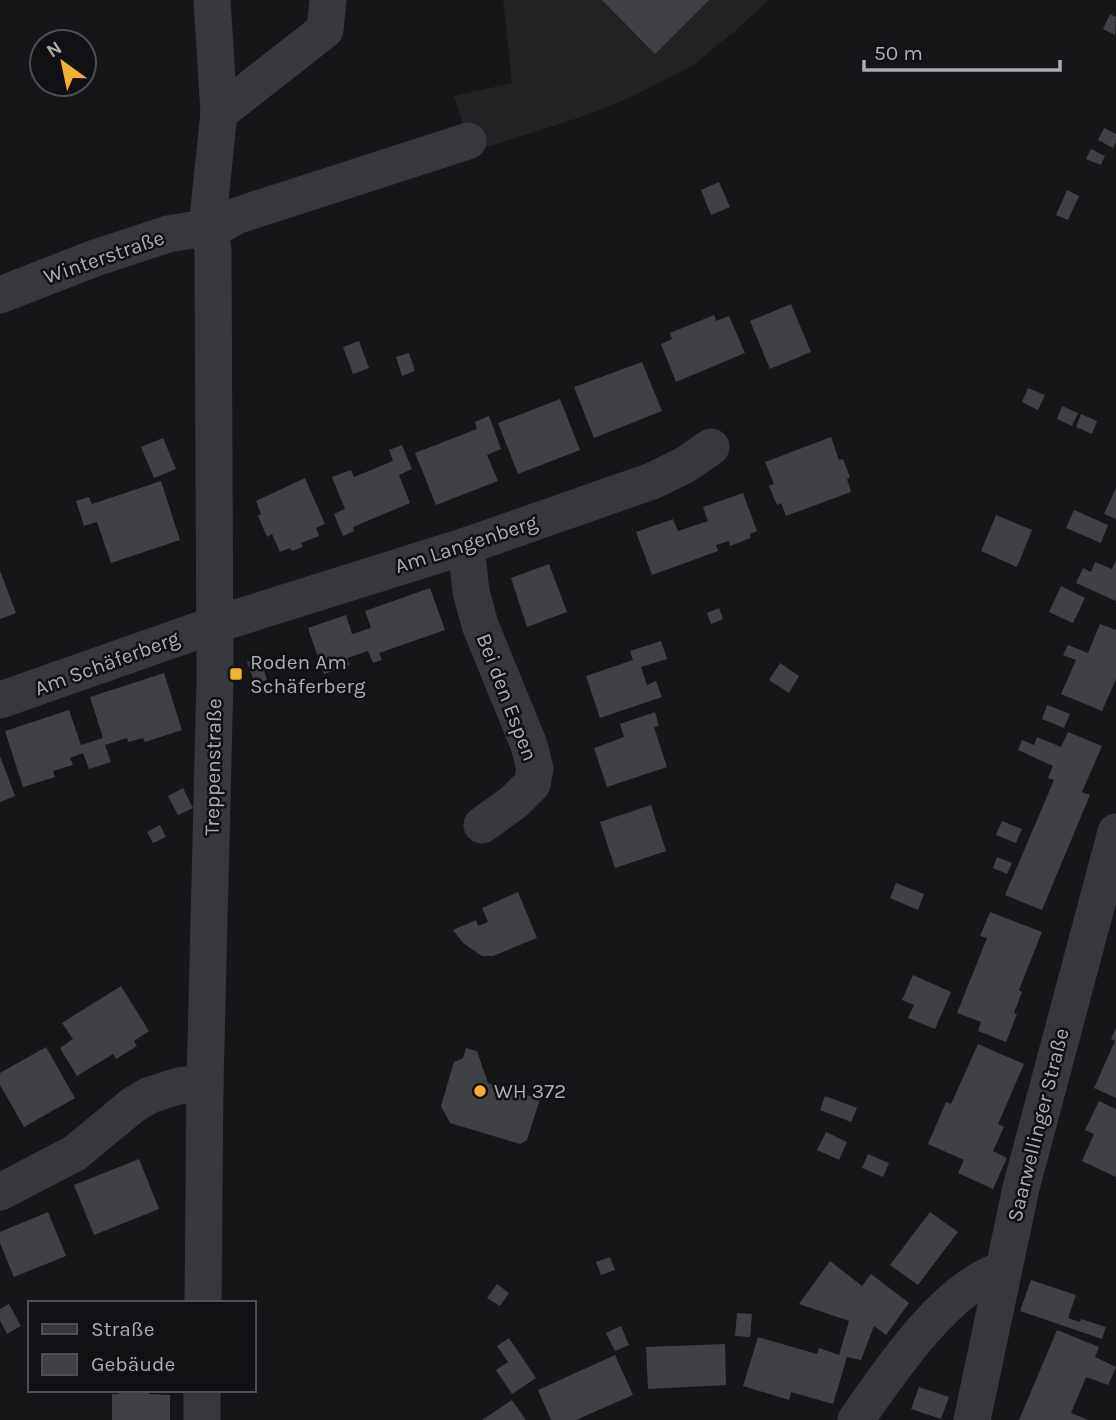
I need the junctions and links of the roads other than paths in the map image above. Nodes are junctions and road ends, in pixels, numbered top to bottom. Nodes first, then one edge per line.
1 (212, 0) edge
2 (328, 0) edge
3 (219, 113) junction
4 (468, 141) dead end
5 (209, 230) junction
6 (0, 295) edge
7 (711, 447) dead end
8 (466, 546) junction
9 (214, 625) junction
10 (0, 700) edge
11 (482, 825) dead end
12 (1116, 832) edge
13 (205, 1083) junction
14 (0, 1192) edge
15 (1003, 1270) junction
16 (203, 1301) edge
17 (202, 1392) edge
18 (202, 1420) edge
19 (856, 1420) edge
20 (972, 1420) edge

1 - 3 street, Treppenstraße
2 - 3 street
3 - 5 street, Treppenstraße
4 - 5 street, Winterstraße
5 - 6 street, Winterstraße
5 - 9 street, Treppenstraße
7 - 8 street, Am Langenberg
8 - 9 street, Am Langenberg
8 - 11 street, Bei den Espen
9 - 10 street, Am Schäferberg
9 - 13 street, Treppenstraße
12 - 15 street, Saarwellinger Straße
13 - 14 street
13 - 16 street, Treppenstraße
15 - 19 street
15 - 20 street, Saarwellinger Straße
17 - 18 street

